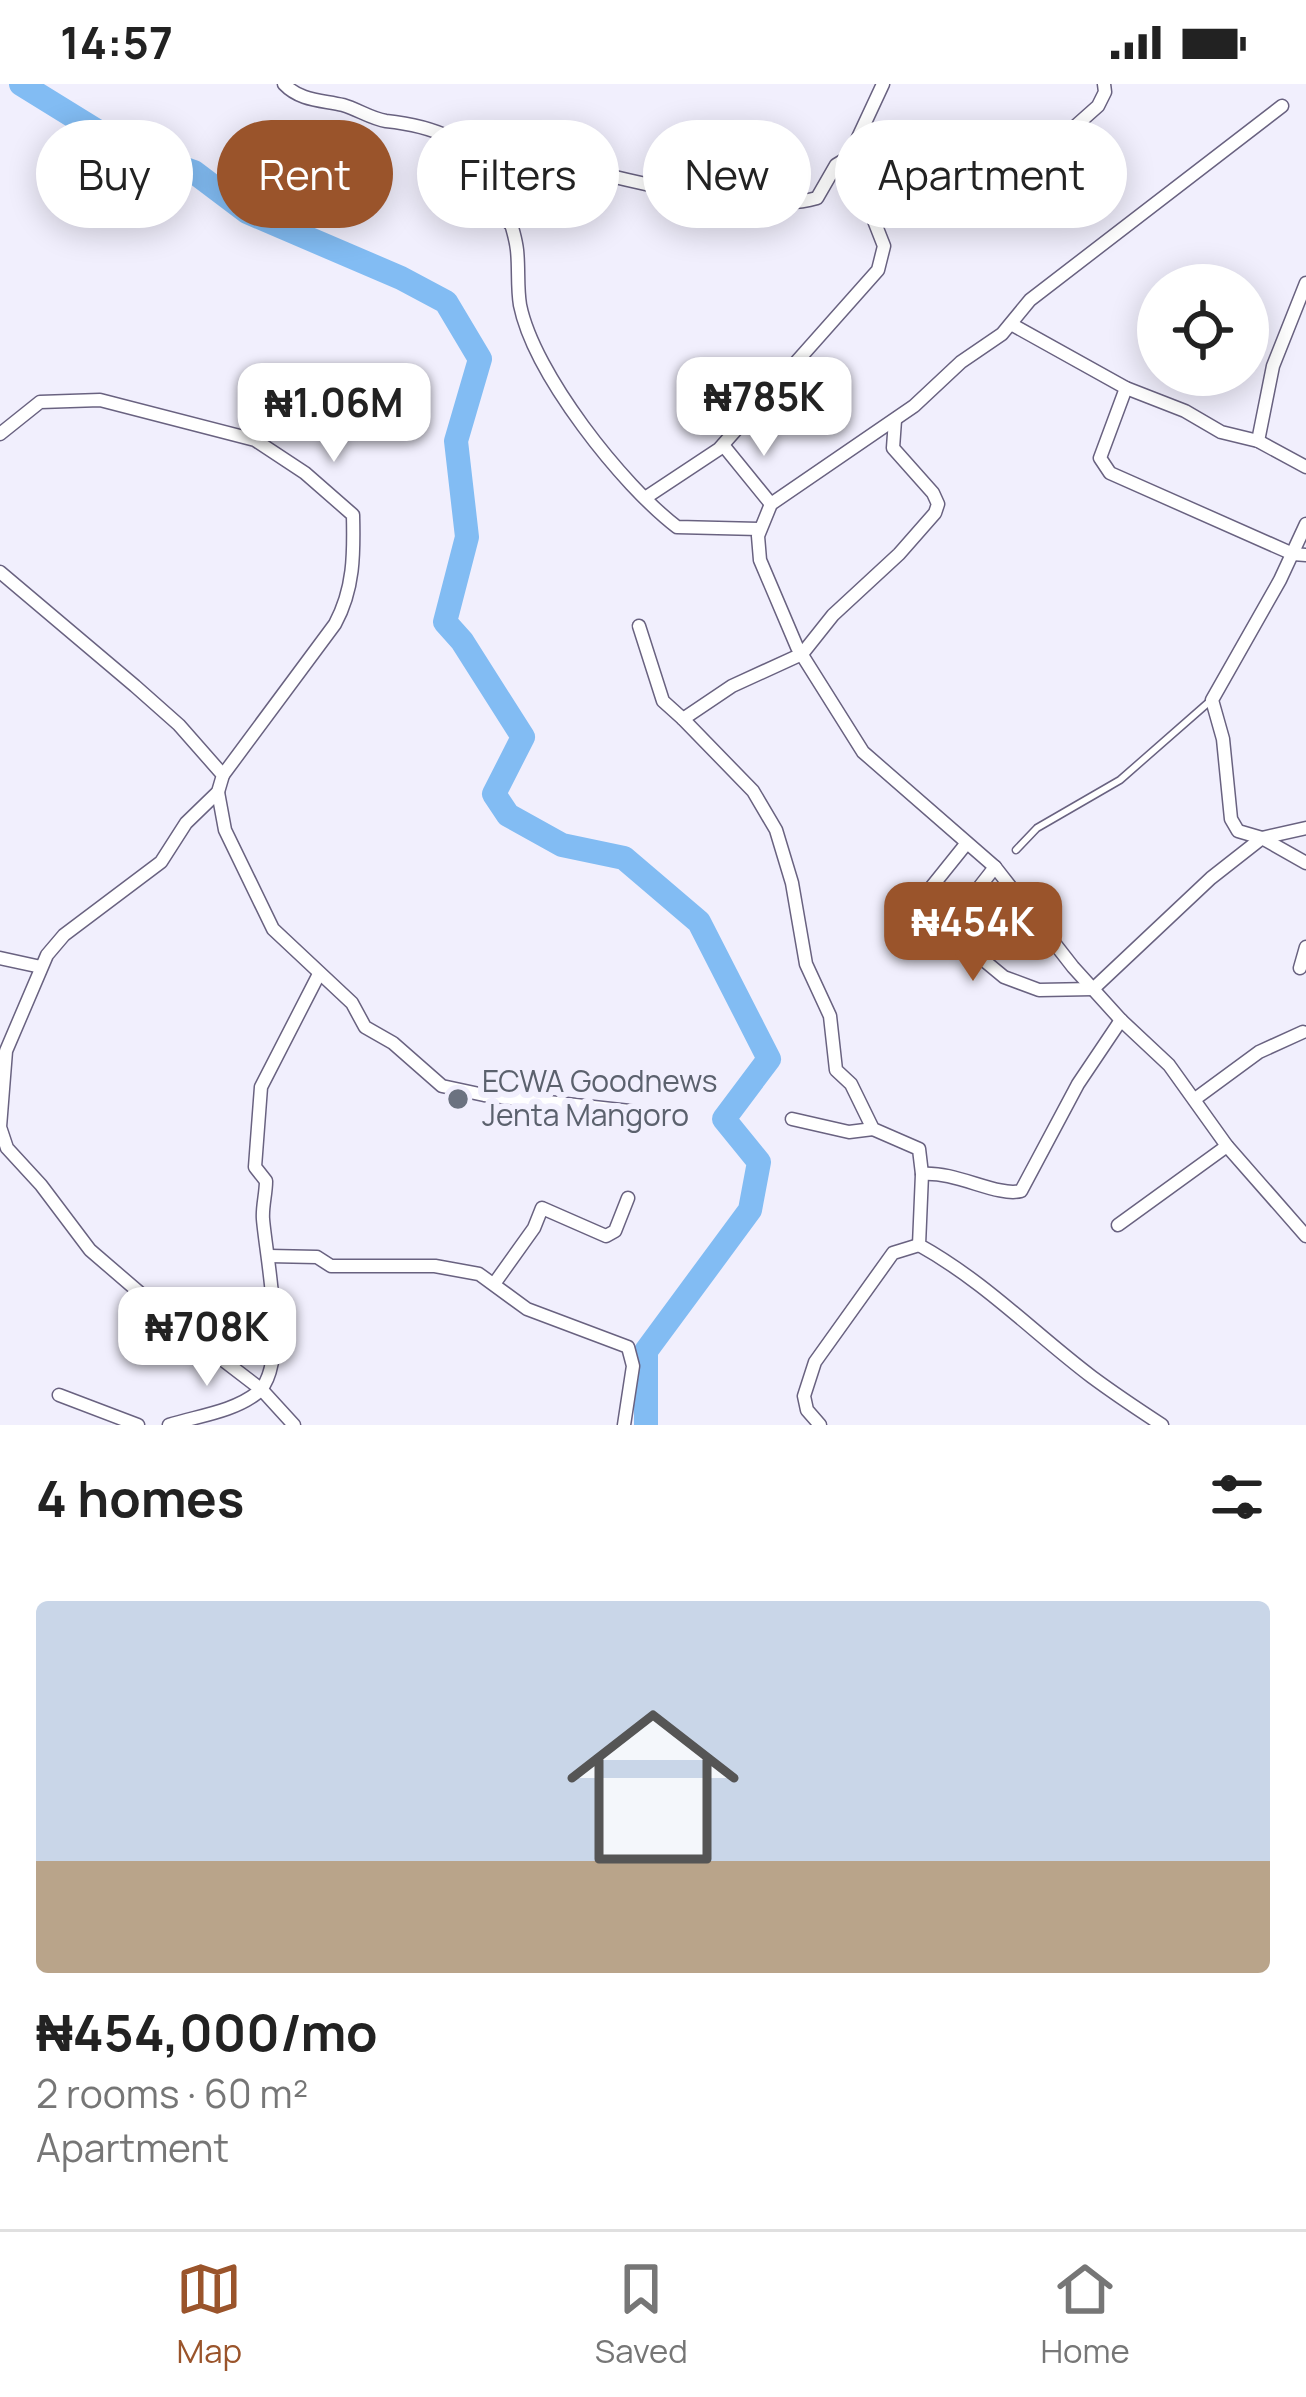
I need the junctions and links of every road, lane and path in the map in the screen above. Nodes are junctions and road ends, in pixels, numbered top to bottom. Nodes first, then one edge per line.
1 (284, 84) edge
2 (883, 84) edge
3 (1103, 84) edge
4 (1282, 106) dead end
5 (866, 120) edge
6 (1082, 120) edge
7 (417, 125) edge
8 (835, 167) edge
9 (619, 177) edge
10 (510, 228) edge
11 (877, 228) edge
12 (1306, 283) edge
13 (1011, 324) junction
14 (1126, 388) junction
15 (895, 420) junction
16 (0, 434) edge
17 (1258, 441) junction
18 (722, 445) junction
19 (1306, 467) edge
20 (644, 498) junction
21 (771, 504) junction
22 (1306, 524) edge
23 (759, 529) junction
24 (1299, 554) edge
25 (0, 572) edge
26 (639, 626) dead end
27 (802, 654) junction
28 (1212, 700) junction
29 (683, 719) junction
30 (223, 775) junction
31 (218, 792) junction
32 (1306, 828) edge
33 (1262, 838) junction
34 (966, 844) junction
35 (1016, 850) dead end
36 (1306, 863) edge
37 (995, 868) junction
38 (945, 932) junction
39 (1306, 947) edge
40 (0, 958) edge
41 (41, 968) junction
42 (1300, 968) dead end
43 (319, 974) junction
44 (1093, 989) junction
45 (1121, 1021) junction
46 (1303, 1032) dead end
47 (3, 1050) edge
48 (1195, 1099) junction
49 (648, 1113) dead end
50 (792, 1119) dead end
51 (873, 1129) junction
52 (1227, 1146) junction
53 (922, 1174) junction
54 (628, 1198) dead end
55 (1118, 1226) dead end
56 (1306, 1236) edge
57 (920, 1245) junction
58 (269, 1256) junction
59 (494, 1284) junction
60 (262, 1390) junction
61 (59, 1395) dead end
62 (139, 1425) edge
63 (169, 1425) edge
64 (293, 1425) edge
65 (624, 1425) edge
66 (820, 1425) edge
67 (1162, 1425) edge

1 - 7 street
2 - 5 street
3 - 6 street
4 - 13 street
8 - 9 street
10 - 20 street
11 - 18 street
12 - 17 street
13 - 14 street
13 - 15 street
14 - 17 street
14 - 24 street
15 - 21 street
15 - 27 street
16 - 30 street
17 - 19 street
18 - 20 street
18 - 21 street
20 - 23 street
21 - 23 street
22 - 24 street
23 - 27 street
24 - 28 street
25 - 30 street
26 - 29 street
27 - 29 street
27 - 34 street
28 - 33 street
28 - 35 lane
29 - 51 street
30 - 31 street
31 - 41 street
31 - 43 street
32 - 33 street
33 - 36 street
33 - 44 street
34 - 37 street
34 - 38 street
37 - 38 street
37 - 44 street
38 - 44 street
39 - 42 street
40 - 41 street
41 - 47 street
43 - 49 street
43 - 58 street
44 - 45 street
45 - 48 street
45 - 53 street
46 - 48 street
47 - 60 street
48 - 52 street
50 - 51 street
51 - 53 street
52 - 55 street
52 - 56 street
53 - 57 street
54 - 59 street
57 - 66 street
57 - 67 street
58 - 59 street
58 - 60 street
59 - 65 street
60 - 63 street
60 - 64 street
61 - 62 street

